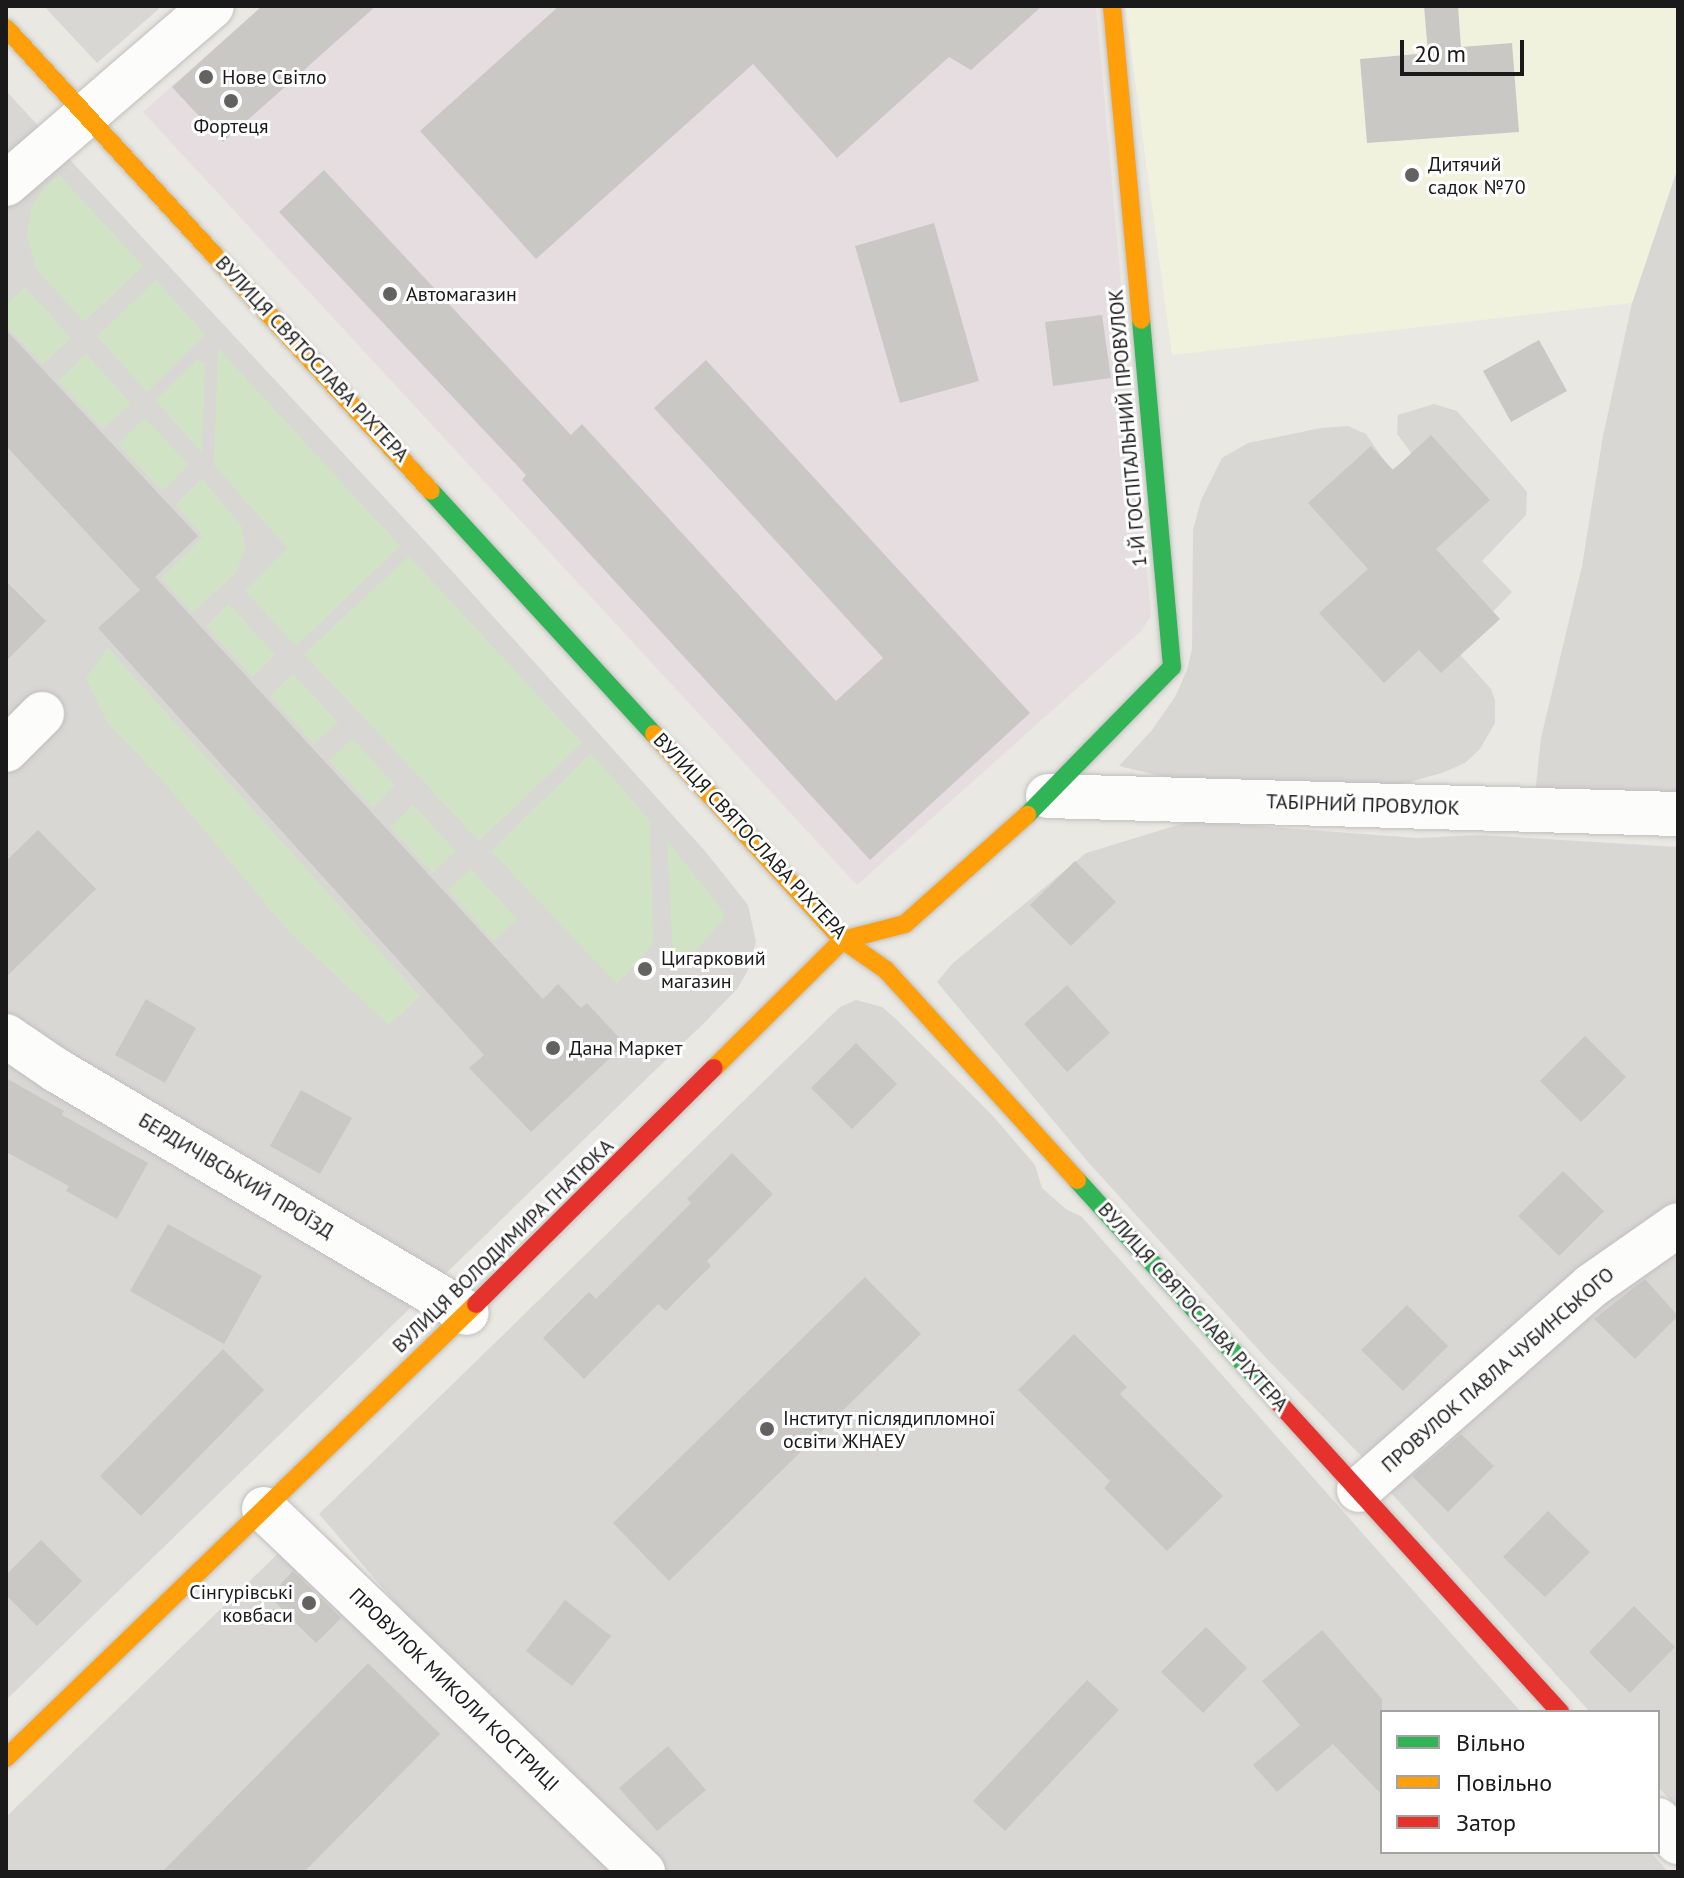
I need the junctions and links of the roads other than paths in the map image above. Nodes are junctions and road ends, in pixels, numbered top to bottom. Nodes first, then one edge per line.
1 (212, 6) edge
2 (1112, 6) edge
3 (6, 28) edge
4 (85, 112) junction
5 (6, 184) edge
6 (42, 714) dead end
7 (6, 750) edge
8 (1048, 796) junction
9 (1678, 814) edge
10 (843, 940) junction
11 (6, 1036) edge
12 (1678, 1225) edge
13 (467, 1313) junction
14 (1359, 1490) junction
15 (264, 1509) junction
16 (1558, 1710) edge
17 (6, 1758) edge
18 (1660, 1822) edge
19 (1678, 1842) edge
20 (643, 1872) edge

1 - 4 street
2 - 8 main road, 1-Й ГОСПІТАЛЬНИЙ ПРОВУЛОК
3 - 4 main road, ВУЛИЦЯ СВЯТОСЛАВА РІХТЕРА
4 - 5 street
4 - 10 main road, ВУЛИЦЯ СВЯТОСЛАВА РІХТЕРА
6 - 7 street
8 - 9 street, ТАБІРНИЙ ПРОВУЛОК
8 - 10 main road
10 - 13 main road, ВУЛИЦЯ ВОЛОДИМИРА ГНАТЮКА
10 - 14 main road, ВУЛИЦЯ СВЯТОСЛАВА РІХТЕРА
11 - 13 street, БЕРДИЧІВСЬКИЙ ПРОЇЗД
12 - 14 street, ПРОВУЛОК ПАВЛА ЧУБИНСЬКОГО
13 - 15 main road, ВУЛИЦЯ ВОЛОДИМИРА ГНАТЮКА
14 - 16 main road, ВУЛИЦЯ СВЯТОСЛАВА РІХТЕРА
15 - 17 main road, ВУЛИЦЯ ВОЛОДИМИРА ГНАТЮКА
15 - 20 street, ПРОВУЛОК МИКОЛИ КОСТРИЦІ
18 - 19 street

